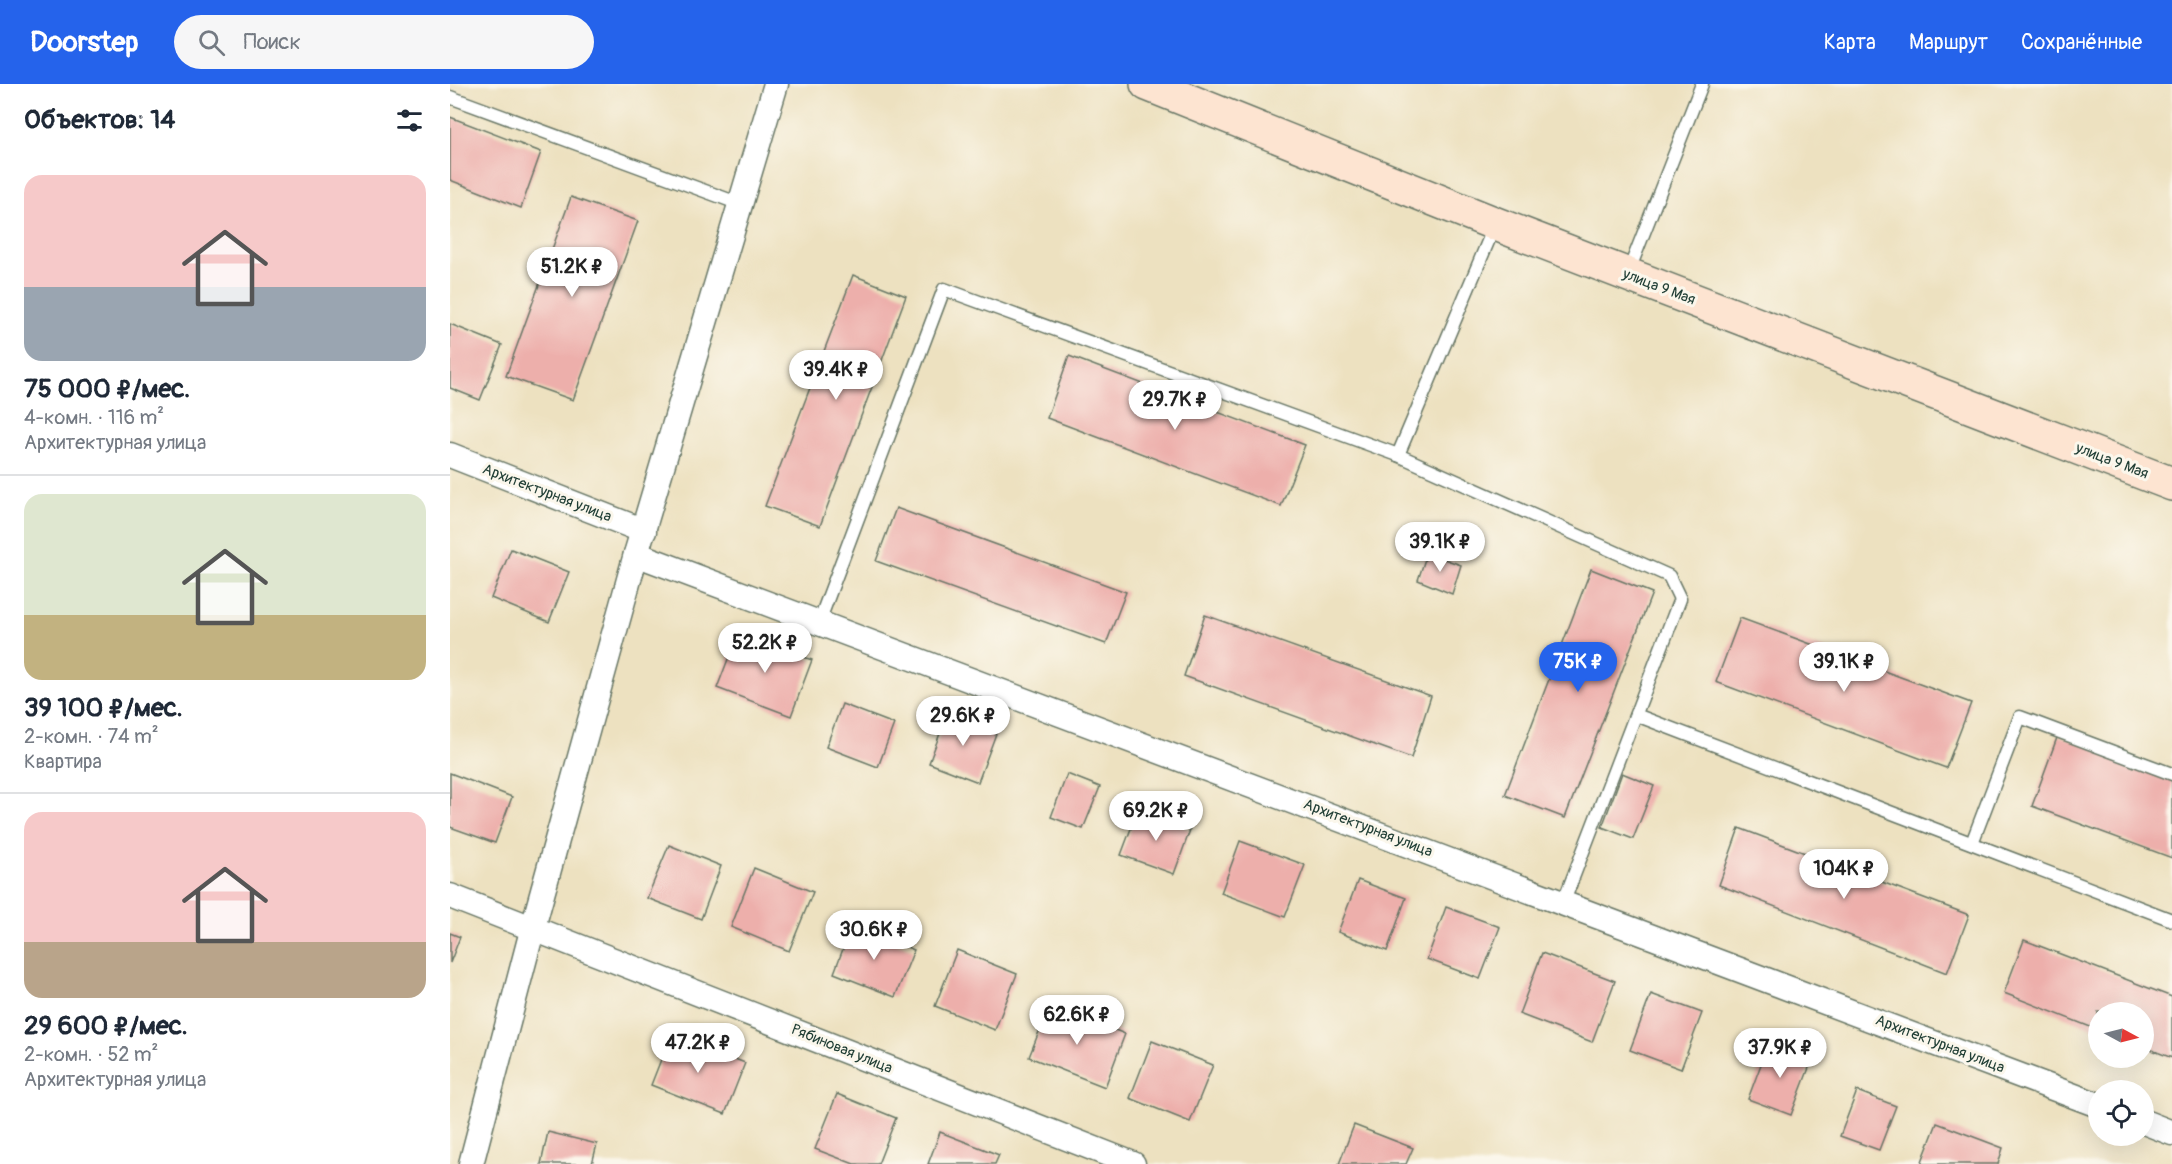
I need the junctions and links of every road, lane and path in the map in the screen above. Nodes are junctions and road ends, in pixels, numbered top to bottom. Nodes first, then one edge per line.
1 (776, 84) edge
2 (1147, 84) edge
3 (1702, 84) edge
4 (450, 97) edge
5 (740, 204) junction
6 (1496, 224) junction
7 (1627, 274) junction
8 (450, 455) edge
9 (1398, 455) junction
10 (2172, 484) edge
11 (644, 531) junction
12 (636, 554) junction
13 (819, 622) junction
14 (1636, 715) junction
15 (2172, 774) edge
16 (1972, 843) junction
17 (450, 896) edge
18 (1564, 901) junction
19 (2172, 920) edge
20 (533, 927) junction
21 (2088, 1101) edge
22 (2154, 1126) edge
23 (2172, 1133) edge
24 (471, 1164) edge
25 (1132, 1164) edge

1 - 5 street
2 - 6 main road, улица 9 Мая
3 - 7 lane
4 - 5 lane
5 - 11 street
6 - 7 main road, улица 9 Мая
6 - 9 lane
7 - 10 main road, улица 9 Мая
8 - 11 street, Архитектурная улица
9 - 13 lane
9 - 14 lane
11 - 12 street
12 - 13 street, Архитектурная улица
12 - 20 street
13 - 18 street, Архитектурная улица
14 - 16 lane
14 - 18 lane
15 - 16 lane
16 - 19 lane
17 - 20 street, Рябиновая улица
18 - 21 street, Архитектурная улица
20 - 24 street
20 - 25 street, Рябиновая улица
22 - 23 street

